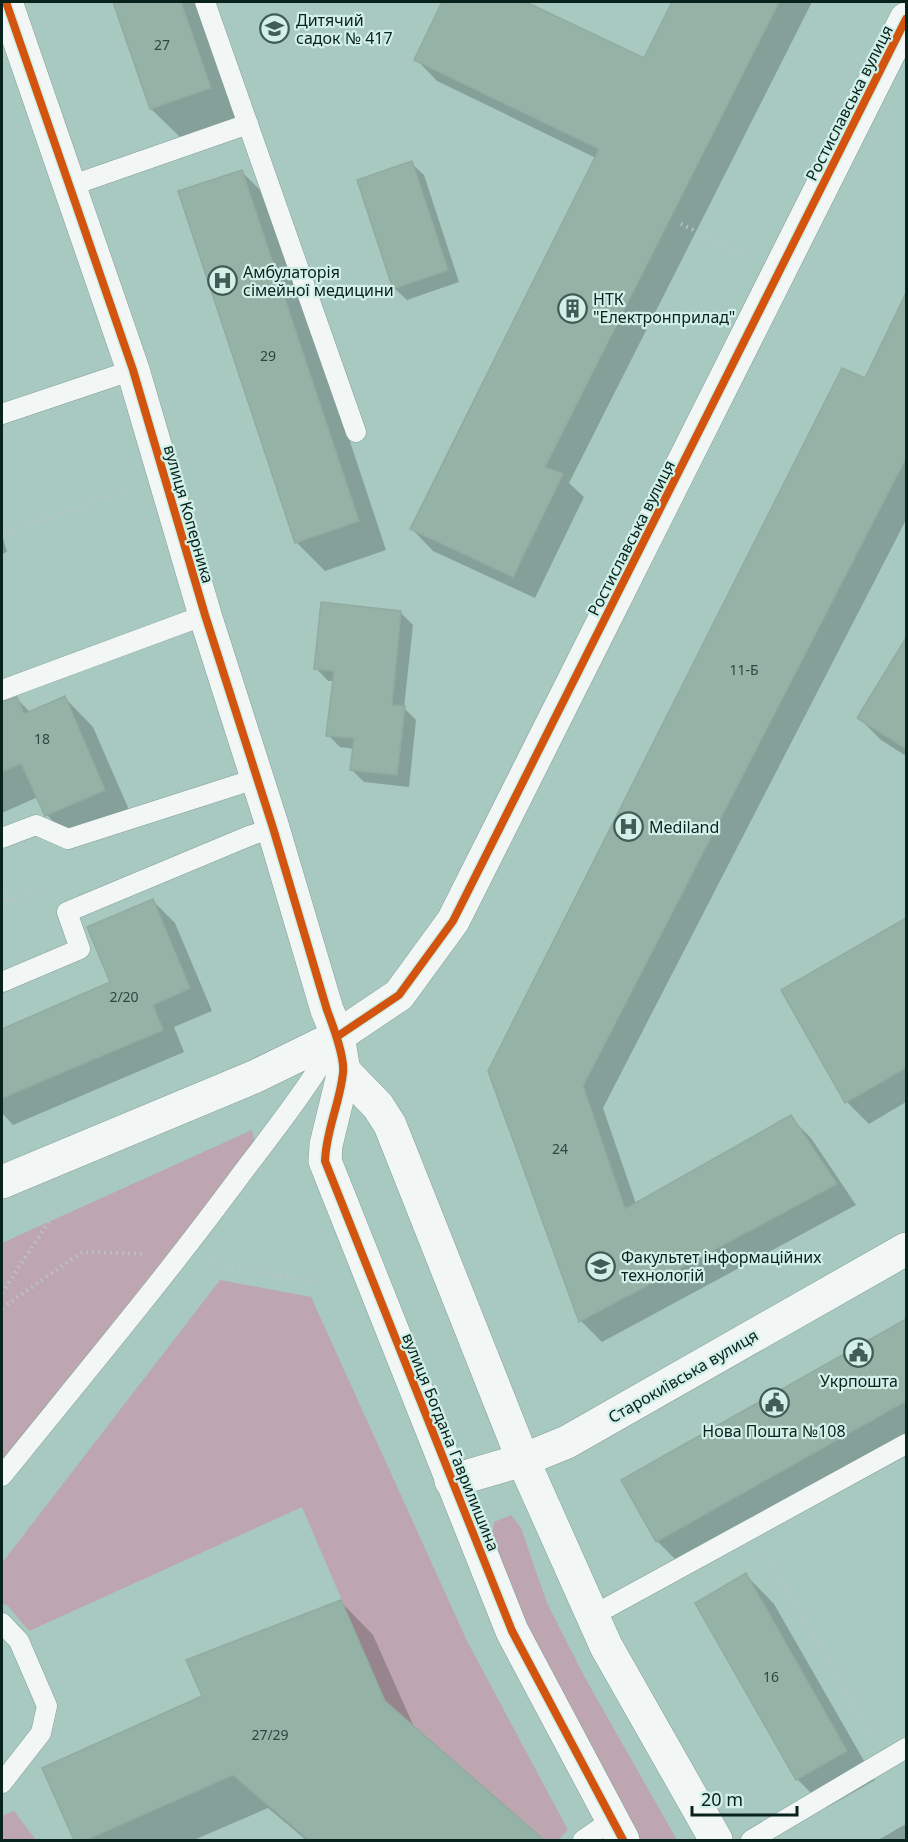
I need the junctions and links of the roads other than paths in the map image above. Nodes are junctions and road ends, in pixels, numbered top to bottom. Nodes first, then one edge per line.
1 (6, 2) edge
2 (205, 2) edge
3 (906, 18) edge
4 (11, 46) edge
5 (897, 59) edge
6 (248, 124) junction
7 (70, 186) junction
8 (133, 370) junction
9 (2, 414) edge
10 (356, 432) dead end
11 (205, 615) junction
12 (2, 690) edge
13 (258, 778) junction
14 (273, 828) junction
15 (2, 838) edge
16 (2, 982) edge
17 (338, 1036) junction
18 (344, 1071) junction
19 (2, 1182) edge
20 (906, 1249) edge
21 (906, 1444) edge
22 (523, 1460) junction
23 (2, 1476) edge
24 (451, 1481) junction
25 (592, 1616) junction
26 (2, 1623) edge
27 (906, 1748) edge
28 (2, 1783) edge
29 (618, 1830) edge
30 (583, 1840) edge
31 (716, 1840) edge
32 (751, 1840) edge

1 - 4 street, вулиця Коперника
2 - 6 lane
3 - 5 street, Ростиславська вулиця
4 - 7 street, вулиця Коперника
5 - 17 street, Ростиславська вулиця
6 - 7 lane
6 - 10 lane
7 - 8 street, вулиця Коперника
8 - 9 lane
8 - 11 street, вулиця Коперника
11 - 12 lane
11 - 13 street, вулиця Коперника
13 - 14 street, вулиця Коперника
13 - 15 lane
14 - 16 lane
14 - 17 street, вулиця Коперника
17 - 18 street, вулиця Богдана Гаврилишина
17 - 19 street, Ростиславська вулиця
17 - 23 lane
18 - 22 street
18 - 24 street, вулиця Богдана Гаврилишина
20 - 22 street, Старокиївська вулиця
21 - 25 lane
22 - 24 street, Старокиївська вулиця
22 - 25 street
24 - 29 street, вулиця Богдана Гаврилишина
25 - 31 street
26 - 28 lane
27 - 32 lane
29 - 30 lane

